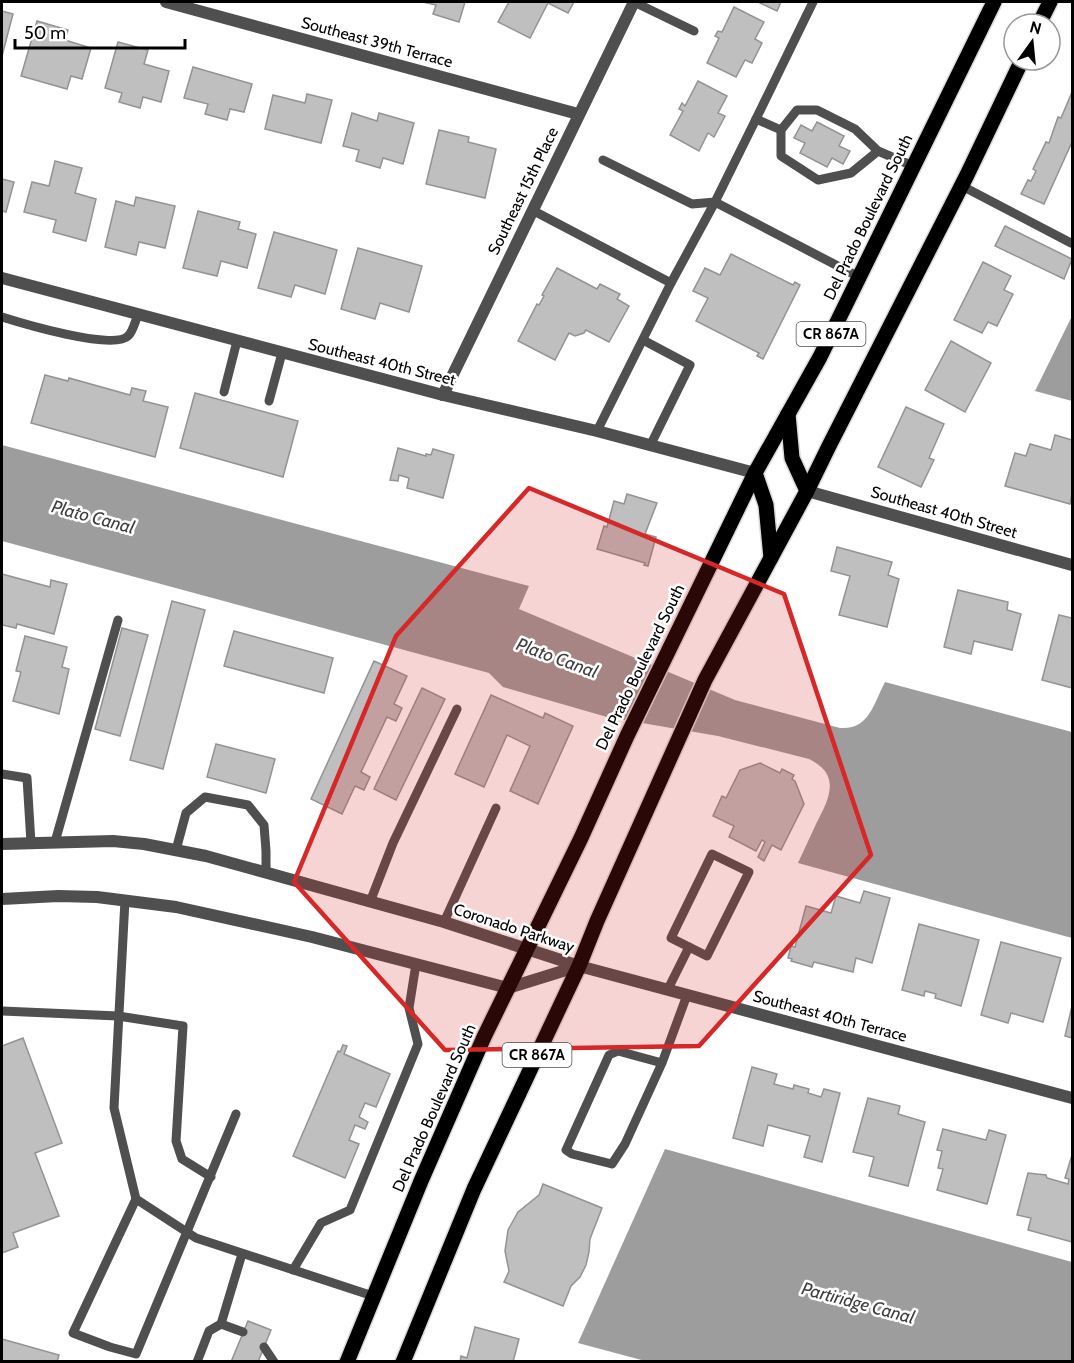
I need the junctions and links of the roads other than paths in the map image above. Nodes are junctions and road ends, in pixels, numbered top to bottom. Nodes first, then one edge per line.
1 (166, 2) edge
2 (634, 2) edge
3 (813, 2) edge
4 (994, 2) edge
5 (694, 32) dead end
6 (1016, 72) edge
7 (578, 114) junction
8 (756, 119) junction
9 (781, 130) junction
10 (878, 151) junction
11 (603, 160) dead end
12 (913, 166) junction
13 (962, 186) junction
14 (715, 202) junction
15 (532, 210) junction
16 (1071, 243) edge
17 (859, 277) junction
18 (2, 278) edge
19 (671, 283) junction
20 (138, 315) junction
21 (2, 317) edge
22 (644, 340) junction
23 (237, 341) junction
24 (282, 353) junction
25 (224, 392) dead end
26 (443, 395) junction
27 (269, 401) dead end
28 (788, 414) junction
29 (597, 431) junction
30 (650, 446) junction
31 (755, 473) junction
32 (807, 492) junction
33 (771, 558) junction
34 (1072, 565) edge
35 (118, 620) dead end
36 (457, 709) dead end
37 (2, 774) edge
38 (496, 808) dead end
39 (55, 842) junction
40 (31, 843) junction
41 (2, 844) edge
42 (176, 850) junction
43 (266, 872) junction
44 (2, 899) edge
45 (125, 900) junction
46 (370, 902) junction
47 (444, 922) junction
48 (689, 947) junction
49 (528, 948) junction
50 (416, 964) junction
51 (579, 966) junction
52 (508, 988) junction
53 (668, 989) junction
54 (687, 995) junction
55 (2, 1011) edge
56 (118, 1016) junction
57 (662, 1063) junction
58 (1072, 1098) edge
59 (236, 1114) dead end
60 (211, 1177) junction
61 (136, 1199) junction
62 (188, 1233) junction
63 (242, 1254) junction
64 (293, 1270) junction
65 (374, 1296) junction
66 (221, 1324) junction
67 (243, 1332) dead end
68 (264, 1347) dead end
69 (197, 1362) edge
70 (274, 1362) edge
71 (347, 1362) edge
72 (403, 1362) edge

1 - 7 street, Southeast 39th Terrace
2 - 5 lane
2 - 7 street, Southeast 15th Place
3 - 8 lane
4 - 12 main road, Del Prado Boulevard South / CR 867A
6 - 13 main road, CR 867A
7 - 15 street, Southeast 15th Place
8 - 9 lane
8 - 14 lane
9 - 10 lane
9 - 10 lane
10 - 12 lane
11 - 14 lane
12 - 17 main road, Del Prado Boulevard South / CR 867A
13 - 16 lane
13 - 32 main road, CR 867A
14 - 17 lane
14 - 19 lane
15 - 19 lane
15 - 26 street, Southeast 15th Place
17 - 28 main road, Del Prado Boulevard South / CR 867A
18 - 20 street, Southeast 40th Street
19 - 22 lane
20 - 21 lane
20 - 23 street, Southeast 40th Street
22 - 29 lane
22 - 30 lane
23 - 24 street, Southeast 40th Street
23 - 25 lane
24 - 26 street, Southeast 40th Street
24 - 27 lane
26 - 29 street, Southeast 40th Street
28 - 31 main road, Del Prado Boulevard South / CR 867A
28 - 32 main road
29 - 30 street, Southeast 40th Street
30 - 31 street, Southeast 40th Street
31 - 33 main road
31 - 49 main road, Del Prado Boulevard South / CR 867A
32 - 33 main road, CR 867A
32 - 34 street, Southeast 40th Street
33 - 51 main road, CR 867A
35 - 39 lane
36 - 46 lane
37 - 40 lane
38 - 47 lane
39 - 40 street, Coronado Parkway
39 - 42 street, Coronado Parkway
40 - 41 street, Coronado Parkway
42 - 43 street, Coronado Parkway
42 - 43 lane
43 - 46 street, Coronado Parkway
44 - 45 street
45 - 50 street
45 - 56 lane
46 - 47 street, Coronado Parkway
47 - 49 street, Coronado Parkway
48 - 48 lane
48 - 53 lane
49 - 51 street, Coronado Parkway
49 - 52 main road, Del Prado Boulevard South / CR 867A
50 - 52 street
50 - 64 lane
51 - 52 street, Coronado Parkway
51 - 53 street, Southeast 40th Terrace
51 - 72 main road, CR 867A
52 - 65 main road, Del Prado Boulevard South / CR 867A
53 - 54 street, Southeast 40th Terrace
54 - 57 lane
54 - 58 street, Southeast 40th Terrace
55 - 56 lane
56 - 60 lane
56 - 61 lane
57 - 57 lane
59 - 60 lane
60 - 62 lane
61 - 62 lane
61 - 62 lane
62 - 63 lane
63 - 64 lane
63 - 66 lane
64 - 65 lane
65 - 71 main road, Del Prado Boulevard South / CR 867A
66 - 67 lane
66 - 69 lane
68 - 70 lane

